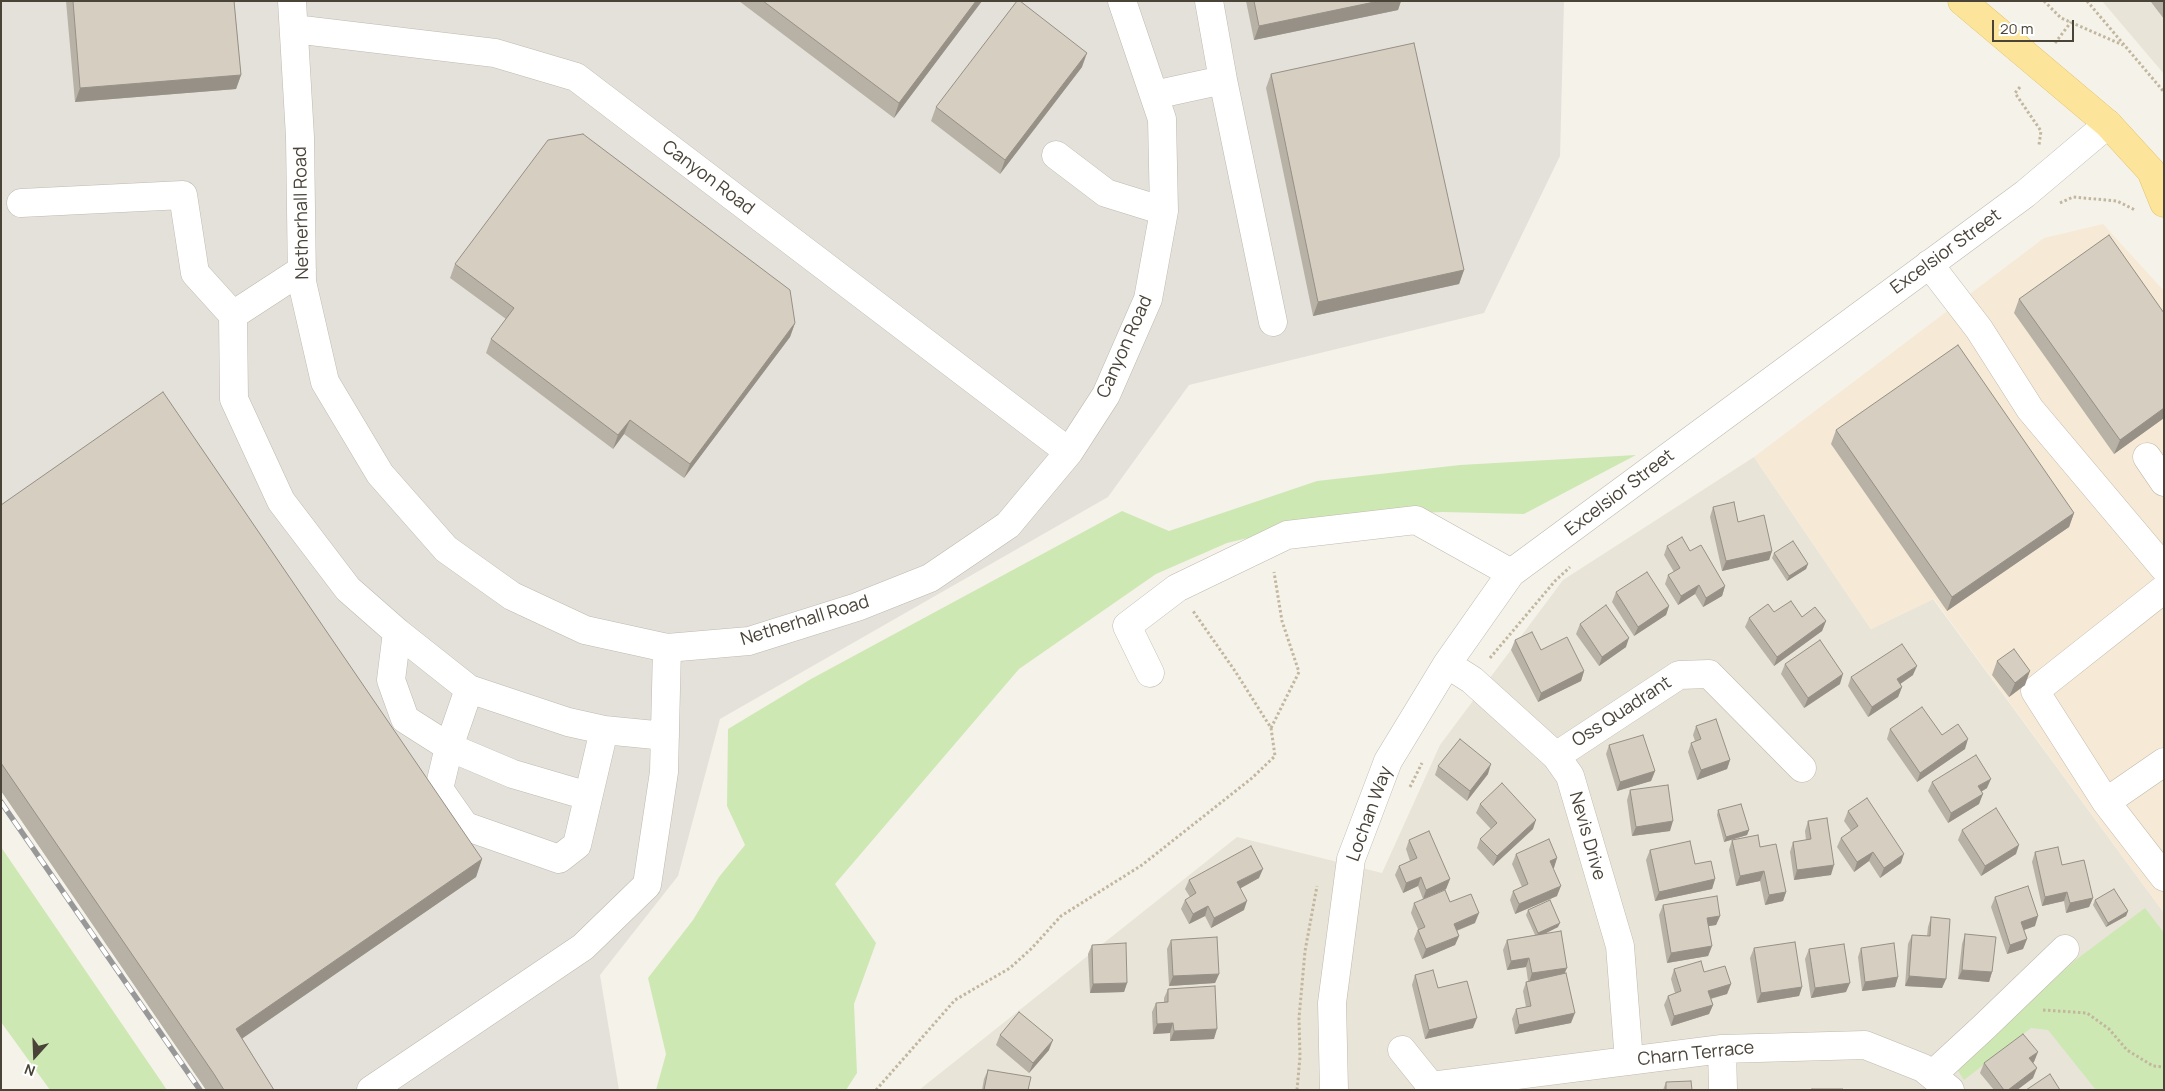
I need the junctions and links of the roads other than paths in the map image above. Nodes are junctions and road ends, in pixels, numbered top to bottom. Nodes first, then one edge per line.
1 (292, 1) edge
2 (1122, 1) edge
3 (1209, 1) edge
4 (1962, 1) edge
5 (294, 29) junction
6 (1223, 80) junction
7 (1154, 95) junction
8 (2108, 124) junction
9 (1056, 155) dead end
10 (2157, 174) edge
11 (21, 203) dead end
12 (2164, 203) edge
13 (1164, 211) junction
14 (1930, 264) junction
15 (302, 270) junction
16 (233, 315) junction
17 (1273, 322) dead end
18 (1069, 452) junction
19 (2146, 458) dead end
20 (2164, 482) edge
21 (1008, 525) joint
22 (2164, 568) edge
23 (1512, 573) junction
24 (2164, 589) edge
25 (397, 632) junction
26 (667, 648) junction
27 (1446, 664) junction
28 (1150, 673) dead end
29 (469, 689) junction
30 (604, 730) junction
31 (665, 736) junction
32 (449, 747) junction
33 (1556, 756) junction
34 (2164, 762) edge
35 (1802, 768) dead end
36 (588, 796) junction
37 (2106, 802) junction
38 (2164, 877) edge
39 (2065, 949) dead end
40 (1722, 1049) junction
41 (1402, 1050) dead end
42 (1629, 1061) junction
43 (1941, 1082) edge
44 (1430, 1088) edge
45 (371, 1090) edge
46 (1334, 1090) edge
47 (1723, 1090) edge

1 - 5 street, Netherhall Road
2 - 7 street, Canyon Road
3 - 6 street
4 - 8 main road
5 - 15 street, Netherhall Road
5 - 18 street, Canyon Road
6 - 7 street
6 - 17 street
7 - 13 street, Canyon Road
8 - 10 main road
8 - 14 street, Excelsior Street
9 - 13 street
10 - 12 main road
11 - 16 street
13 - 18 street, Canyon Road
14 - 22 street
14 - 23 street, Excelsior Street
15 - 16 street
15 - 26 street, Netherhall Road
16 - 25 street
18 - 21 street, Canyon Road
19 - 20 street
21 - 26 street, Netherhall Road
23 - 27 street, Lochan Way
23 - 28 street
24 - 37 street
25 - 29 street
25 - 32 street
26 - 31 street
27 - 33 street, Nevis Drive
27 - 46 street, Lochan Way
29 - 30 street
29 - 32 street
30 - 31 street
30 - 36 street
31 - 45 street
32 - 36 street
32 - 36 street
33 - 35 street, Oss Quadrant
33 - 42 street, Nevis Drive
34 - 37 street
37 - 38 street
39 - 43 street
40 - 42 street, Charn Terrace
40 - 43 street, Charn Terrace
40 - 47 street
41 - 44 street, Charn Terrace
42 - 44 street, Charn Terrace

